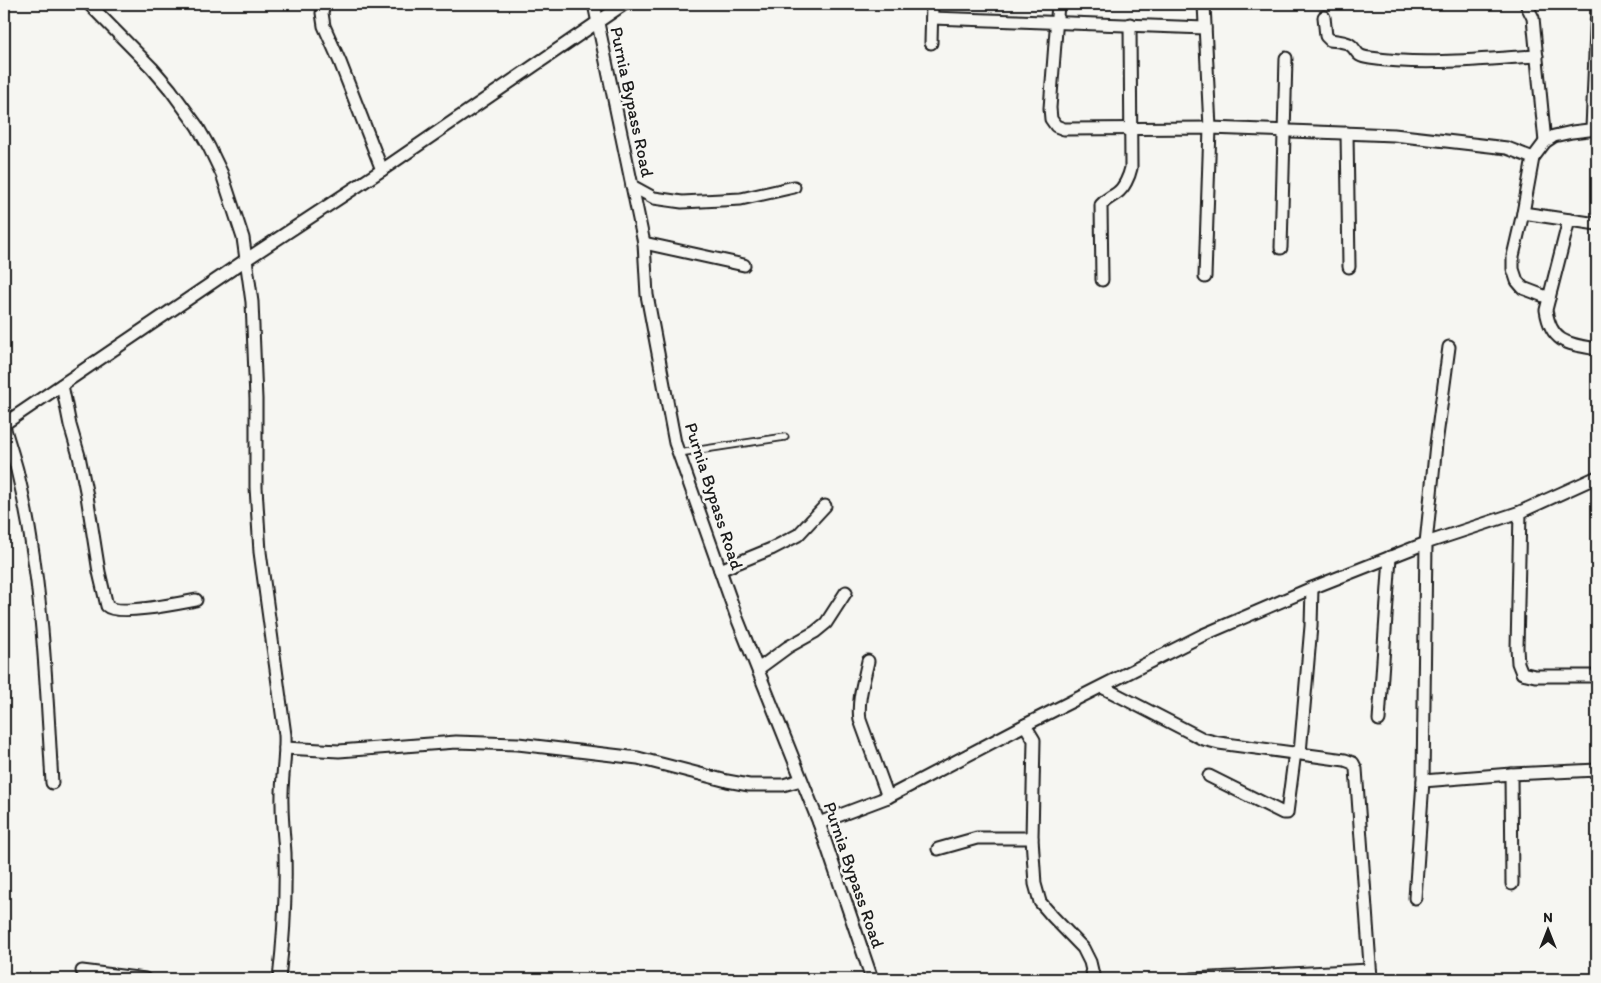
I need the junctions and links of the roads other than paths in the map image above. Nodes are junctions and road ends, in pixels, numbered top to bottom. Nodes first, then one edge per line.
1 (89, 4) edge
2 (324, 4) edge
3 (594, 4) edge
4 (624, 4) edge
5 (932, 4) edge
6 (1058, 4) edge
7 (1204, 4) edge
8 (1526, 4) edge
9 (1597, 4) edge
10 (1324, 17) dead end
11 (932, 18) junction
12 (597, 21) junction
13 (1057, 22) junction
14 (1130, 24) junction
15 (1205, 28) junction
16 (931, 43) dead end
17 (1537, 56) junction
18 (1286, 58) dead end
19 (1130, 128) junction
20 (1210, 128) junction
21 (1595, 129) edge
22 (1284, 131) junction
23 (1348, 133) junction
24 (1545, 142) junction
25 (1533, 158) junction
26 (382, 170) junction
27 (632, 186) junction
28 (794, 187) dead end
29 (1523, 213) junction
30 (1569, 220) junction
31 (1597, 224) edge
32 (644, 243) junction
33 (1281, 248) dead end
34 (247, 259) junction
35 (744, 264) dead end
36 (1349, 267) dead end
37 (1205, 277) dead end
38 (1102, 280) dead end
39 (1549, 298) junction
40 (1449, 347) dead end
41 (1597, 349) edge
42 (62, 384) junction
43 (4, 425) edge
44 (785, 437) dead end
45 (679, 454) junction
46 (1597, 477) edge
47 (824, 506) dead end
48 (1520, 512) junction
49 (1426, 544) junction
50 (1390, 558) junction
51 (720, 570) junction
52 (1312, 588) junction
53 (846, 592) dead end
54 (196, 600) dead end
55 (868, 661) dead end
56 (758, 669) junction
57 (1597, 676) edge
58 (1102, 687) junction
59 (1379, 720) dead end
60 (1025, 725) junction
61 (285, 748) junction
62 (1298, 752) junction
63 (1597, 770) edge
64 (1511, 774) junction
65 (1209, 776) dead end
66 (801, 780) junction
67 (1423, 781) junction
68 (52, 783) dead end
69 (888, 797) junction
70 (818, 823) junction
71 (1032, 838) junction
72 (938, 849) dead end
73 (1512, 884) dead end
74 (1415, 898) dead end
75 (82, 971) dead end
76 (1370, 974) edge
77 (144, 979) edge
78 (279, 979) edge
79 (872, 979) edge
80 (1094, 979) edge
81 (1192, 979) edge
82 (1210, 979) edge

1 - 34 street
2 - 26 street
3 - 12 street, Purnia Bypass Road
4 - 12 street
5 - 11 street
6 - 13 street
7 - 15 street
8 - 17 street
9 - 21 street
10 - 17 street
11 - 13 street
11 - 16 street
12 - 26 street
12 - 27 street, Purnia Bypass Road
13 - 14 street
13 - 19 street
14 - 15 street
14 - 19 street
15 - 20 street
17 - 24 street
18 - 22 street
19 - 20 street
19 - 38 street
20 - 22 street
20 - 37 street
21 - 24 street
22 - 23 street
22 - 33 street
23 - 25 street
23 - 36 street
24 - 25 street
25 - 29 street
26 - 34 street
27 - 28 street
27 - 32 street, Purnia Bypass Road
29 - 30 street
29 - 39 street
30 - 31 street
30 - 39 street
32 - 35 street
32 - 45 street, Purnia Bypass Road
34 - 42 street
34 - 61 street
39 - 41 street
40 - 49 street
42 - 43 street
42 - 54 street
43 - 68 street
44 - 45 lane
45 - 51 street, Purnia Bypass Road
46 - 48 street
47 - 51 street
48 - 49 street
48 - 57 street
49 - 50 street
49 - 67 street
50 - 52 street
50 - 59 street
51 - 56 street, Purnia Bypass Road
52 - 58 street
52 - 62 street
53 - 56 street
55 - 69 street
56 - 66 street, Purnia Bypass Road
58 - 60 street
58 - 62 street
60 - 69 street
60 - 71 street
61 - 66 street
61 - 78 street
62 - 65 street
62 - 76 street
63 - 64 street
64 - 67 street
64 - 73 street
66 - 70 street, Purnia Bypass Road
67 - 74 street
69 - 70 street
70 - 79 street, Purnia Bypass Road
71 - 72 street
71 - 80 street
75 - 77 street
76 - 82 street
81 - 82 street

